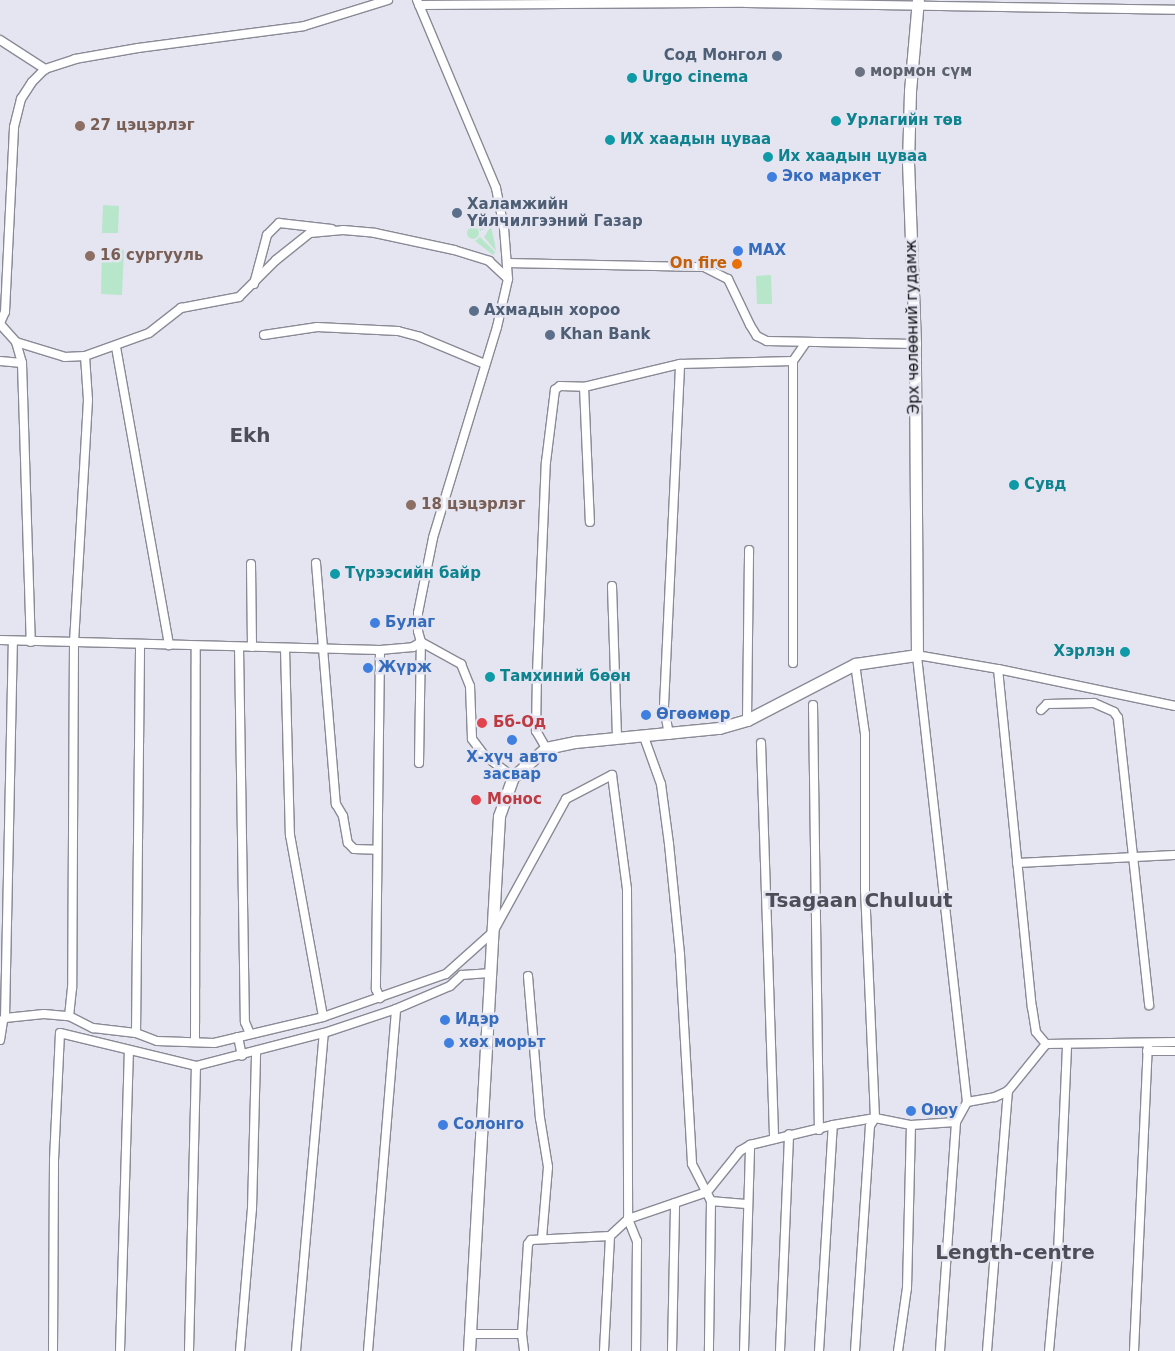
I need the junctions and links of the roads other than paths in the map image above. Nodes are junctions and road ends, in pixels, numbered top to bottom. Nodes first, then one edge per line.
1 (388, 0) edge
2 (418, 2) edge
3 (918, 4) edge
4 (1175, 10) edge
5 (0, 40) edge
6 (45, 69) junction
7 (344, 230) junction
8 (507, 263) junction
9 (508, 279) junction
10 (253, 286) junction
11 (0, 324) edge
12 (264, 335) dead end
13 (16, 342) junction
14 (805, 344) junction
15 (914, 344) junction
16 (116, 347) junction
17 (85, 356) junction
18 (0, 361) edge
19 (793, 361) junction
20 (22, 363) junction
21 (485, 364) junction
22 (680, 364) junction
23 (584, 387) junction
24 (590, 522) dead end
25 (749, 550) dead end
26 (316, 563) dead end
27 (251, 564) dead end
28 (612, 586) dead end
29 (0, 640) edge
30 (13, 642) junction
31 (31, 642) junction
32 (421, 642) junction
33 (74, 643) junction
34 (140, 644) junction
35 (169, 645) junction
36 (196, 646) junction
37 (239, 647) junction
38 (252, 647) junction
39 (285, 648) junction
40 (325, 649) junction
41 (380, 650) junction
42 (917, 655) junction
43 (793, 663) dead end
44 (855, 664) junction
45 (998, 669) junction
46 (813, 705) dead end
47 (1175, 706) edge
48 (1041, 710) dead end
49 (747, 720) junction
50 (669, 735) junction
51 (644, 736) junction
52 (616, 738) junction
53 (761, 744) dead end
54 (546, 748) junction
55 (419, 763) dead end
56 (513, 777) junction
57 (377, 850) junction
58 (1175, 855) edge
59 (1133, 858) junction
60 (1017, 862) junction
61 (492, 932) junction
62 (489, 973) junction
63 (528, 976) dead end
64 (380, 998) junction
65 (1149, 1006) dead end
66 (396, 1009) junction
67 (69, 1016) junction
68 (323, 1017) junction
69 (3, 1020) edge
70 (136, 1033) junction
71 (324, 1033) junction
72 (250, 1034) junction
73 (0, 1037) edge
74 (238, 1037) junction
75 (195, 1041) junction
76 (1175, 1042) edge
77 (1046, 1044) junction
78 (1067, 1044) junction
79 (1148, 1047) junction
80 (130, 1050) junction
81 (1175, 1051) edge
82 (256, 1053) junction
83 (242, 1056) junction
84 (196, 1066) junction
85 (1008, 1091) junction
86 (967, 1102) junction
87 (875, 1118) junction
88 (956, 1122) junction
89 (833, 1125) junction
90 (911, 1125) junction
91 (818, 1130) junction
92 (789, 1134) junction
93 (774, 1139) junction
94 (750, 1145) junction
95 (707, 1192) junction
96 (711, 1201) junction
97 (675, 1203) junction
98 (748, 1204) junction
99 (628, 1219) junction
100 (610, 1236) junction
101 (542, 1238) junction
102 (470, 1334) junction
103 (522, 1334) junction
104 (53, 1351) edge
105 (120, 1351) edge
106 (189, 1351) edge
107 (240, 1351) edge
108 (296, 1351) edge
109 (368, 1351) edge
110 (469, 1351) edge
111 (524, 1351) edge
112 (604, 1351) edge
113 (636, 1351) edge
114 (672, 1351) edge
115 (709, 1351) edge
116 (744, 1351) edge
117 (780, 1351) edge
118 (818, 1351) edge
119 (855, 1351) edge
120 (898, 1351) edge
121 (940, 1351) edge
122 (987, 1351) edge
123 (1049, 1351) edge
124 (1134, 1351) edge

1 - 6 street
2 - 3 street
2 - 8 street
3 - 4 street
3 - 15 main road, Эрх чөлөөний гудамж
5 - 6 street
6 - 11 street
7 - 9 street
7 - 10 street
7 - 10 street
8 - 9 street
8 - 14 street
9 - 21 street
10 - 16 street
11 - 13 street
12 - 21 street
13 - 17 street
13 - 20 street
14 - 15 street
14 - 19 street
15 - 42 main road, Эрх чөлөөний гудамж
16 - 17 street
16 - 35 street
17 - 33 street
18 - 20 street
19 - 22 street
19 - 43 street
20 - 31 street
21 - 32 street
22 - 23 street
22 - 50 street
23 - 24 street
23 - 54 street
25 - 49 street
26 - 40 street
27 - 38 street
28 - 52 street
29 - 30 street
30 - 31 street
30 - 69 street
31 - 33 street
32 - 41 street
32 - 55 street
32 - 56 street
33 - 34 street
33 - 67 street
34 - 35 street
34 - 70 street
35 - 36 street
36 - 37 street
36 - 75 street
37 - 38 street
37 - 72 street
38 - 39 street
39 - 40 street
39 - 68 street
40 - 41 street
40 - 57 street
41 - 57 street
42 - 44 main road
42 - 45 street
42 - 86 street
44 - 49 main road
44 - 87 street
45 - 47 street
45 - 60 street
46 - 91 street
48 - 59 street
49 - 50 main road
50 - 51 main road
51 - 52 main road
51 - 95 street
52 - 54 main road
53 - 93 street
54 - 56 main road
56 - 61 main road
57 - 64 street
58 - 59 street
59 - 60 street
59 - 65 street
60 - 77 street
61 - 62 main road
61 - 64 street
61 - 99 street
62 - 66 street
62 - 102 main road
63 - 101 street
64 - 68 street
66 - 71 street
66 - 109 street
67 - 69 street
67 - 70 street
68 - 72 street
69 - 73 street
70 - 75 street
71 - 82 street
71 - 108 street
72 - 74 street
74 - 75 street
74 - 83 street
76 - 79 street
77 - 78 street
77 - 85 street
78 - 79 street
78 - 123 street
79 - 81 street
79 - 124 street
80 - 84 street
80 - 104 street
80 - 105 street
82 - 83 street
82 - 107 street
83 - 84 street
84 - 106 street
85 - 86 street
85 - 122 street
86 - 88 street
87 - 89 street
87 - 90 street
87 - 119 street
88 - 90 street
88 - 121 street
89 - 91 street
89 - 118 street
90 - 120 street
91 - 92 street
92 - 93 street
92 - 117 street
93 - 94 street
94 - 95 street
94 - 98 street
95 - 96 street
95 - 97 street
96 - 98 street
96 - 115 street
97 - 99 street
97 - 114 street
98 - 116 street
99 - 100 street
99 - 113 street
100 - 101 street
100 - 112 street
101 - 103 street
102 - 103 street
102 - 110 main road
103 - 111 street

